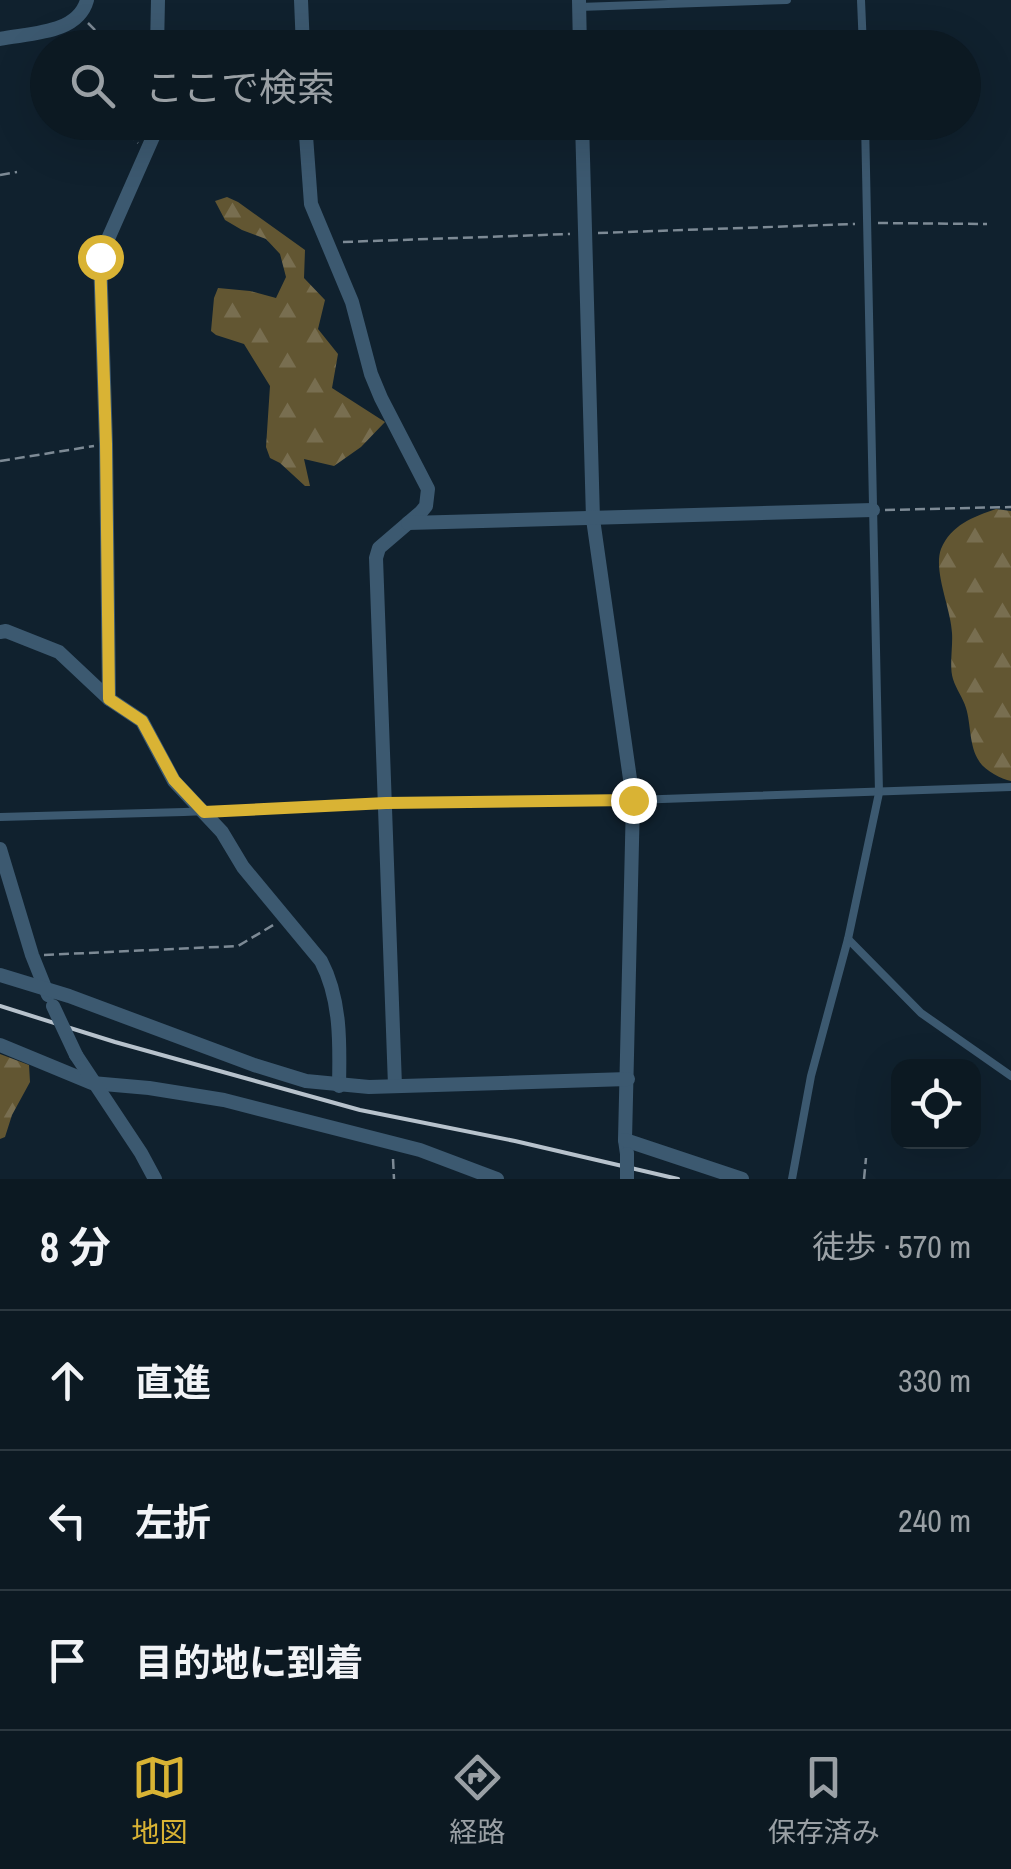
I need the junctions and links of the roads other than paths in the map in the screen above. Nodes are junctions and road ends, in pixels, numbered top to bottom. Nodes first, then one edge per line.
1 (87, 0) edge
2 (158, 0) edge
3 (302, 0) edge
4 (787, 0) edge
5 (862, 0) edge
6 (579, 3) edge
7 (44, 30) edge
8 (158, 30) edge
9 (302, 30) edge
10 (580, 30) edge
11 (863, 30) edge
12 (30, 33) edge
13 (0, 39) edge
14 (151, 140) edge
15 (307, 140) edge
16 (582, 140) edge
17 (866, 140) edge
18 (874, 510) junction
19 (592, 519) junction
20 (408, 523) junction
21 (0, 632) edge
22 (109, 699) junction
23 (1011, 787) edge
24 (879, 793) junction
25 (633, 800) junction
26 (386, 803) junction
27 (204, 812) junction
28 (0, 817) edge
29 (0, 848) edge
30 (848, 938) junction
31 (0, 975) edge
32 (46, 990) junction
33 (0, 1045) edge
34 (1011, 1076) edge
35 (628, 1079) junction
36 (92, 1082) junction
37 (339, 1086) junction
38 (394, 1086) junction
39 (626, 1147) junction
40 (155, 1179) edge
41 (498, 1179) edge
42 (627, 1179) edge
43 (742, 1179) edge
44 (792, 1179) edge

1 - 7 street
2 - 8 street
3 - 9 street
4 - 6 lane
5 - 11 lane
6 - 10 street
12 - 13 street
14 - 22 street
15 - 20 street
16 - 19 street
17 - 18 lane
18 - 19 street
18 - 24 lane
19 - 20 street
19 - 25 street
20 - 26 street
21 - 22 street
22 - 27 street
23 - 24 lane
24 - 25 lane
24 - 30 lane
25 - 26 lane
25 - 35 street
26 - 27 lane
26 - 38 street
27 - 28 lane
27 - 37 street
29 - 32 street
30 - 34 lane
30 - 44 lane
31 - 32 street
32 - 36 street, bridge
32 - 37 street
33 - 36 street
35 - 38 street
35 - 39 street
36 - 40 street
36 - 41 street
37 - 38 street
39 - 42 street, bridge
39 - 43 street

